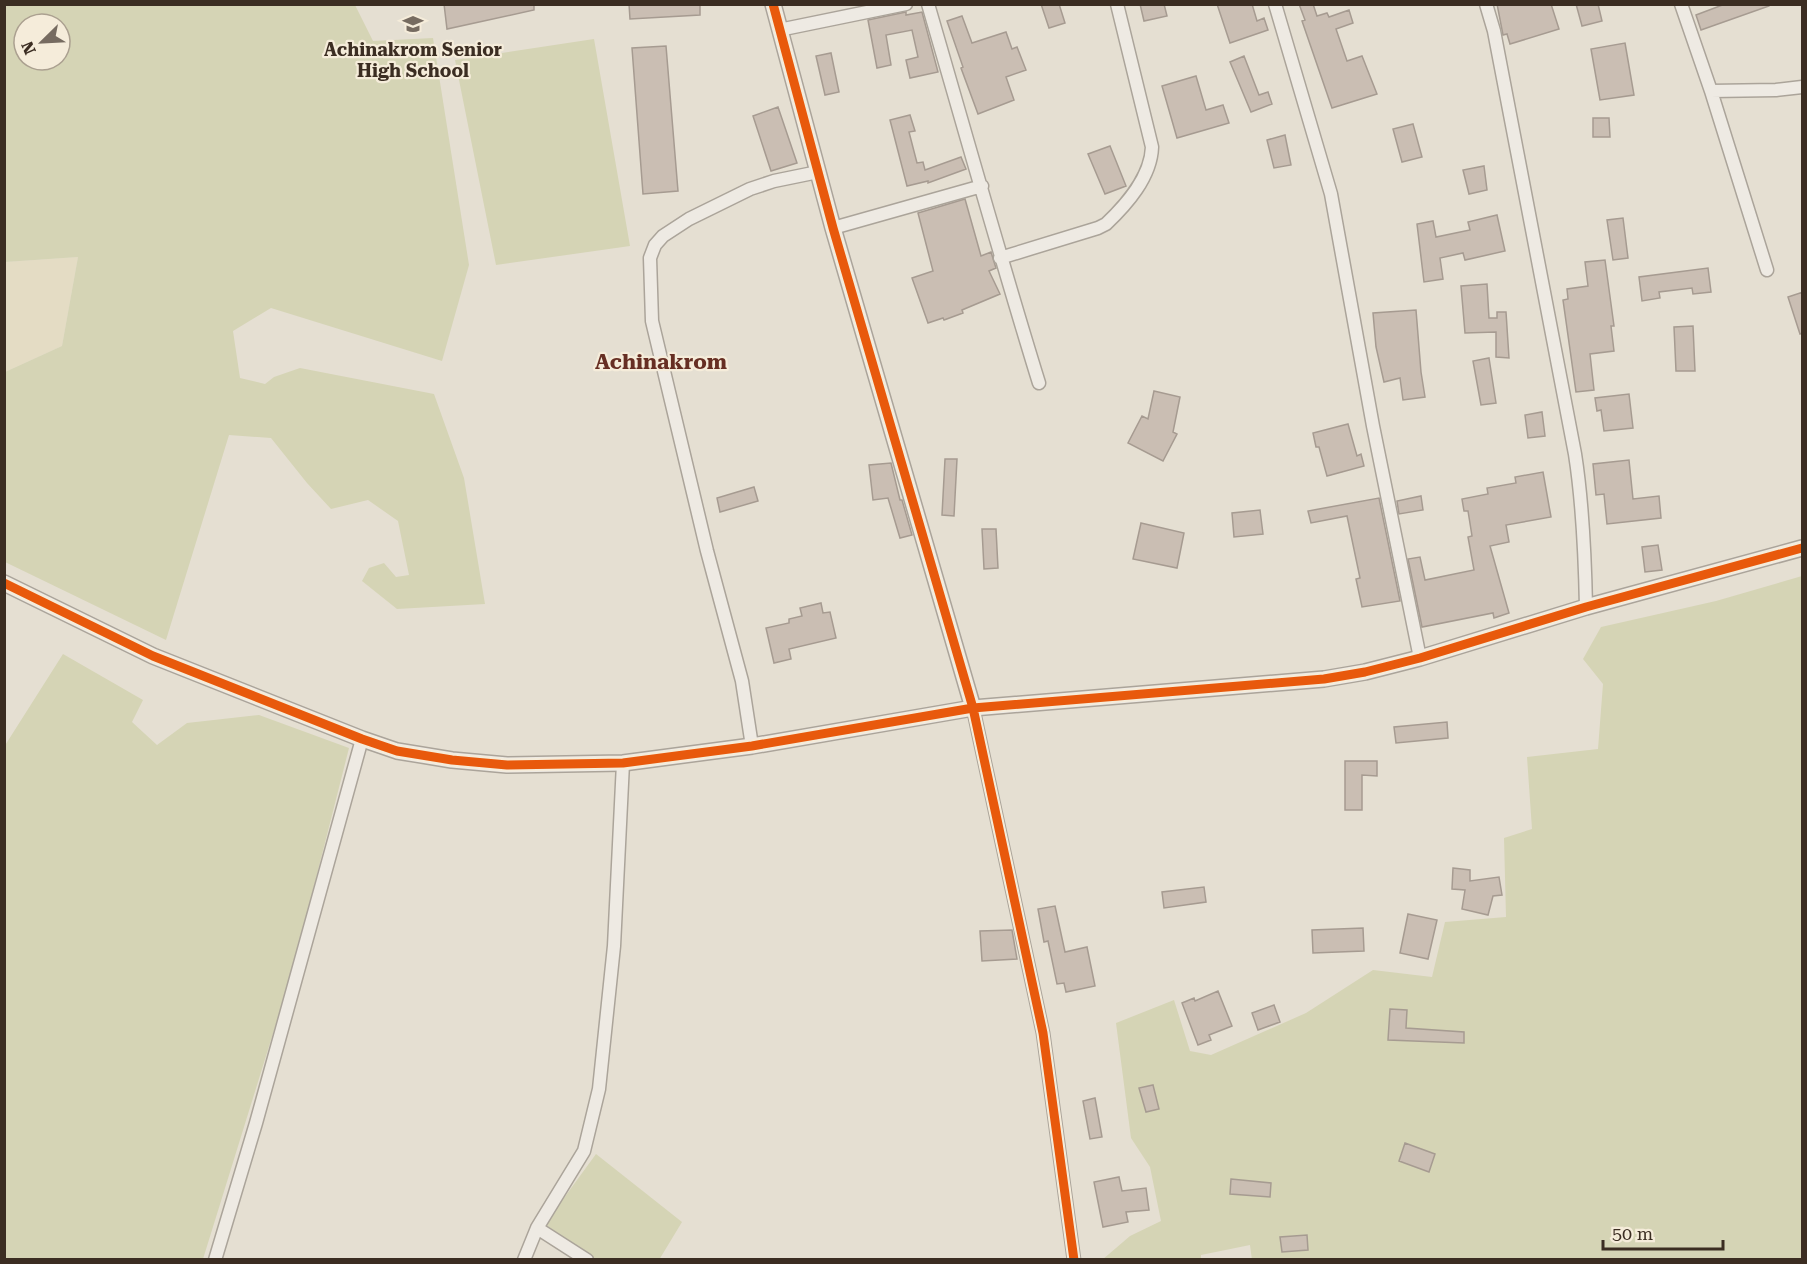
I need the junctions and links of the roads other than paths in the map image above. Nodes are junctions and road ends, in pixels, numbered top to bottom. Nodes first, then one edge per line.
1 (773, 4) edge
2 (906, 4) edge
3 (928, 4) edge
4 (1117, 4) edge
5 (1275, 4) edge
6 (1486, 4) edge
7 (1681, 4) edge
8 (780, 30) junction
9 (1803, 87) edge
10 (1711, 91) junction
11 (818, 172) junction
12 (982, 186) junction
13 (834, 228) junction
14 (1000, 258) junction
15 (1767, 270) dead end
16 (1039, 383) dead end
17 (1803, 548) edge
18 (4, 583) edge
19 (1586, 607) junction
20 (1420, 658) junction
21 (973, 708) junction
22 (362, 739) junction
23 (752, 746) junction
24 (623, 763) junction
25 (537, 1228) junction
26 (215, 1260) edge
27 (524, 1260) edge
28 (587, 1260) edge
29 (1074, 1260) edge

1 - 8 street
2 - 8 street
3 - 12 street
4 - 14 street
5 - 20 street
6 - 19 street
7 - 10 street
8 - 11 street
9 - 10 street
10 - 15 street
11 - 13 street
11 - 23 street
12 - 13 street
12 - 14 street
13 - 21 street
14 - 16 street
17 - 19 street
18 - 22 street
19 - 20 street
20 - 21 street
21 - 23 street
21 - 29 street
22 - 24 street
22 - 26 street
23 - 24 street
24 - 25 street
25 - 27 street
25 - 28 street

